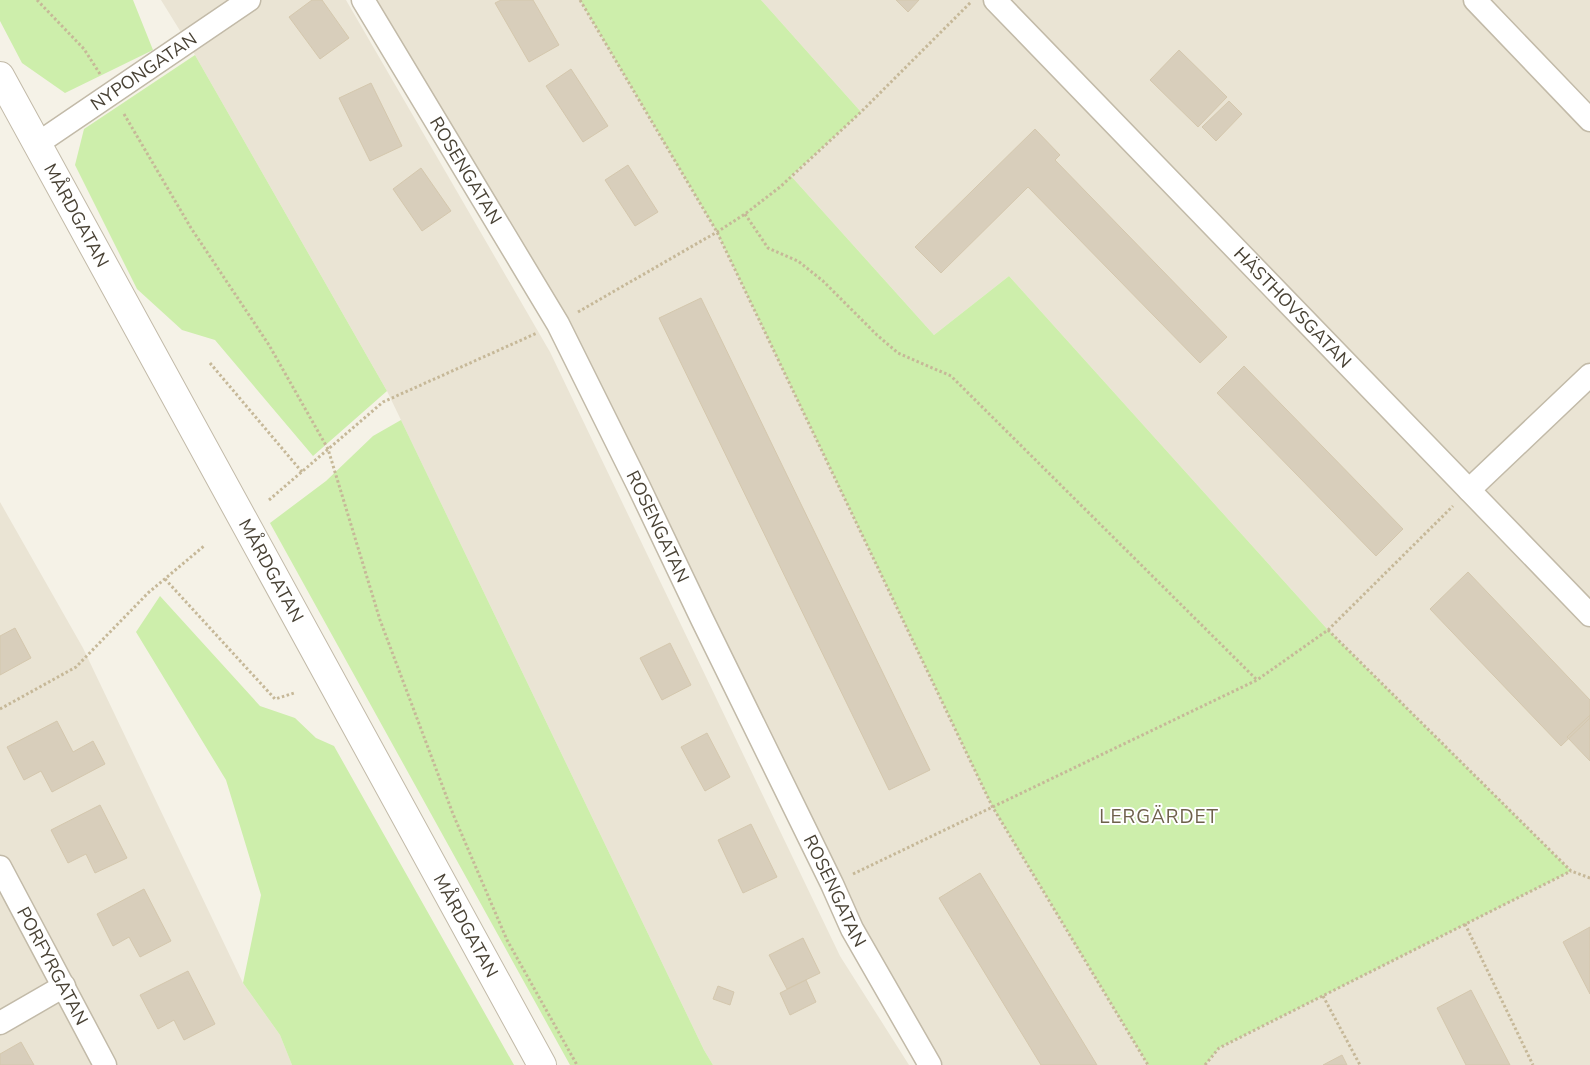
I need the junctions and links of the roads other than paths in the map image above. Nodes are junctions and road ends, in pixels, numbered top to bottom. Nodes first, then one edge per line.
1 (249, 0) edge
2 (363, 0) edge
3 (995, 0) edge
4 (1475, 0) edge
5 (0, 76) edge
6 (1590, 120) edge
7 (37, 144) junction
8 (1590, 375) edge
9 (1469, 490) junction
10 (1590, 615) edge
11 (0, 866) edge
12 (64, 986) junction
13 (0, 1022) edge
14 (105, 1065) edge
15 (542, 1065) edge
16 (930, 1065) edge

1 - 7 street, NYPONGATAN
2 - 16 street, ROSENGATAN
3 - 9 street, HÄSTHOVSGATAN
4 - 6 street
5 - 7 street, MÅRDGATAN
7 - 15 street, MÅRDGATAN
8 - 9 street
9 - 10 street, HÄSTHOVSGATAN
11 - 12 street, PORFYRGATAN
12 - 13 street
12 - 14 street, PORFYRGATAN

